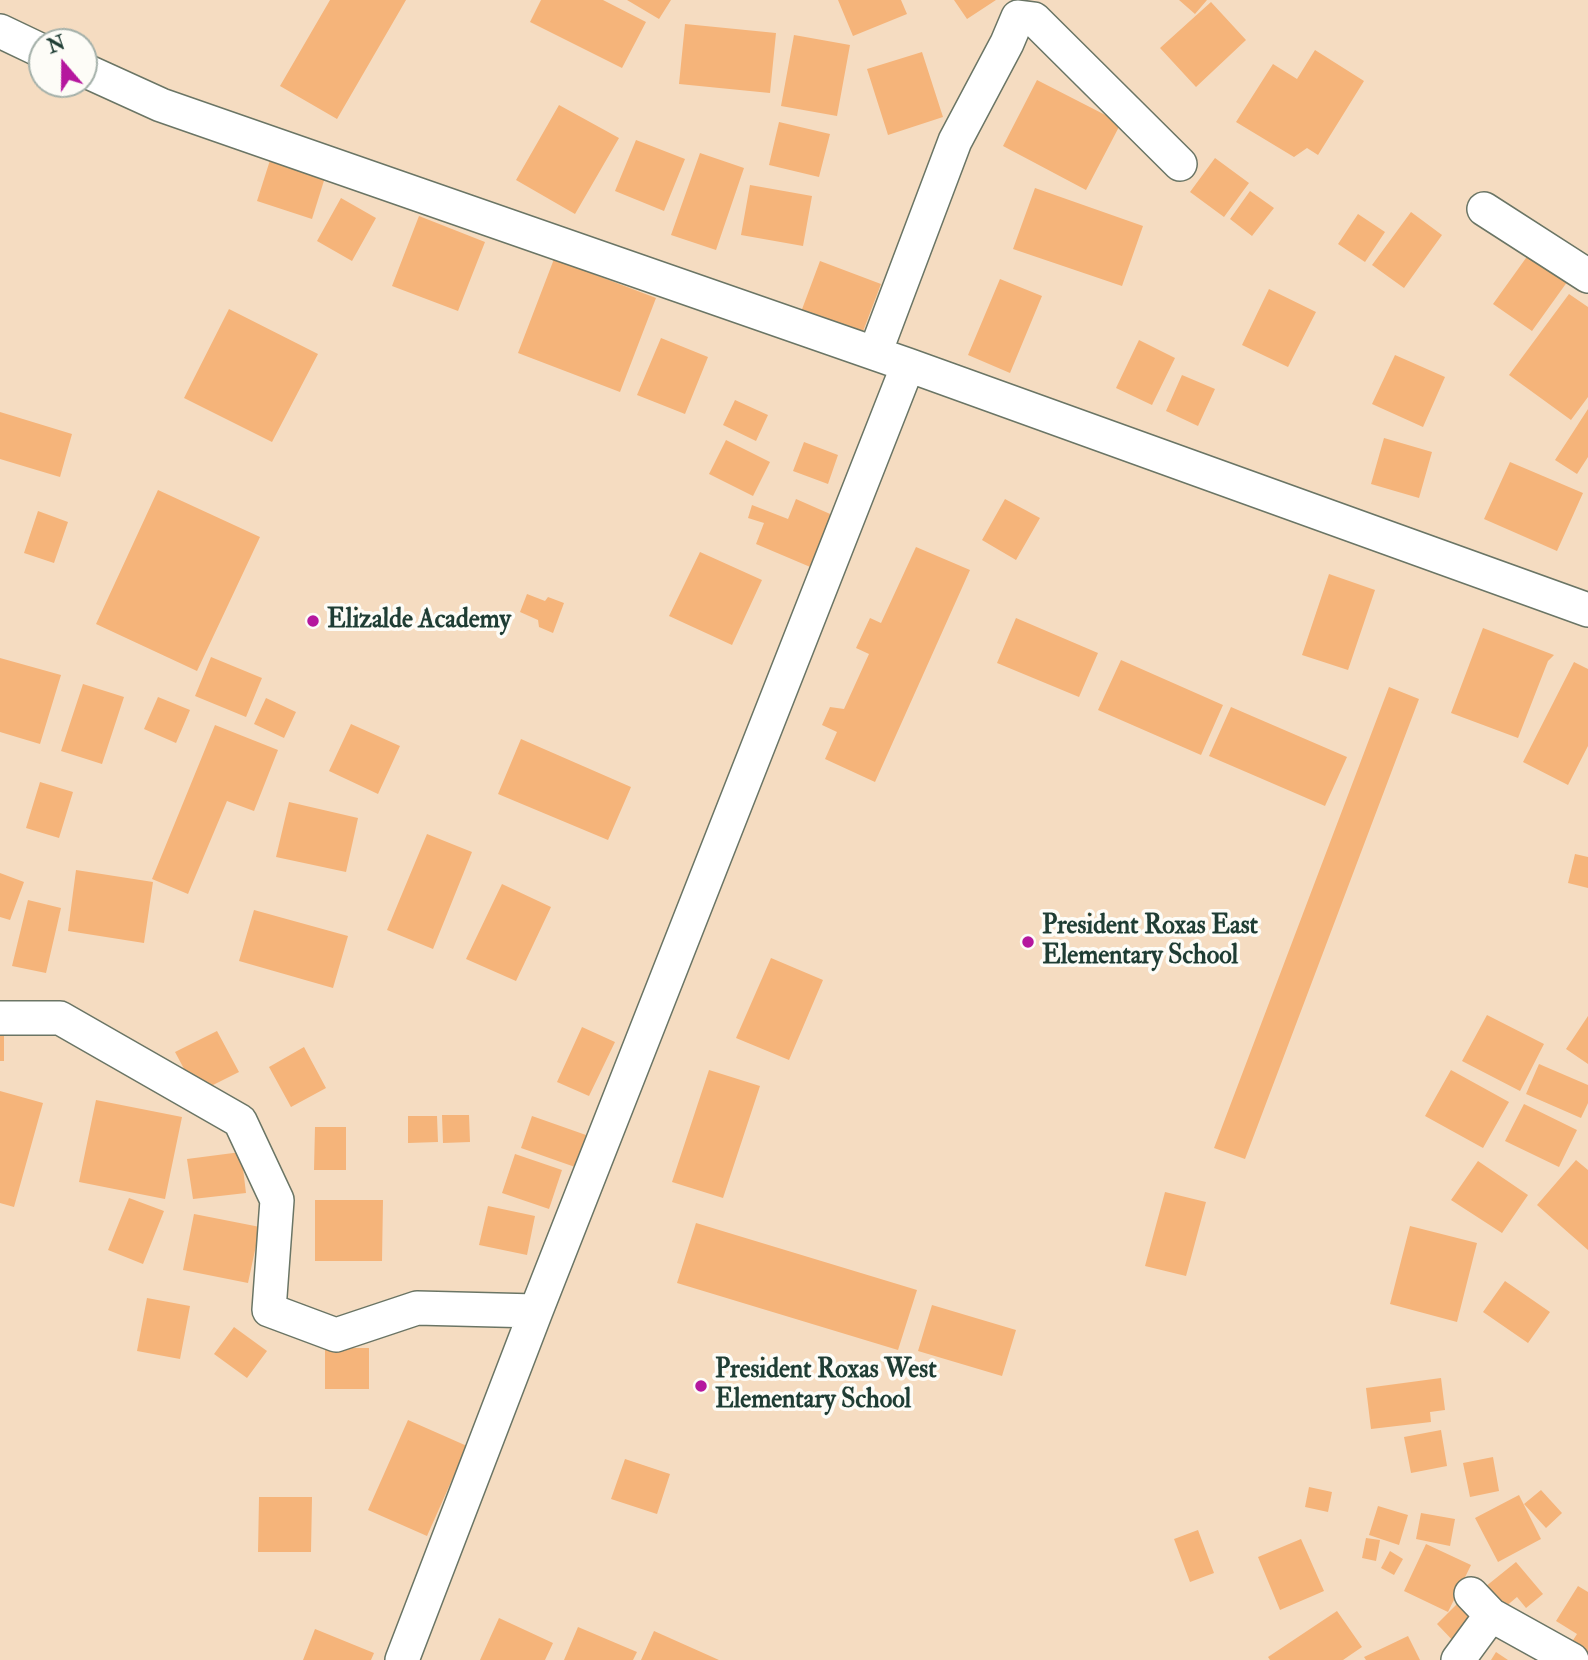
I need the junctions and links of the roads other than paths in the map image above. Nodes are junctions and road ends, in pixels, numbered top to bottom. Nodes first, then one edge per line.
1 (0, 32) edge
2 (28, 45) edge
3 (98, 76) edge
4 (1180, 164) dead end
5 (1484, 209) dead end
6 (1588, 276) edge
7 (876, 353) junction
8 (908, 365) junction
9 (1588, 610) edge
10 (0, 1017) edge
11 (537, 1311) junction
12 (402, 1660) edge
13 (1458, 1660) edge
14 (1572, 1660) edge

1 - 2 street
3 - 7 street
4 - 7 street
5 - 6 street
7 - 8 street
8 - 9 street
8 - 11 street
10 - 11 street
11 - 12 street
13 - 14 street

